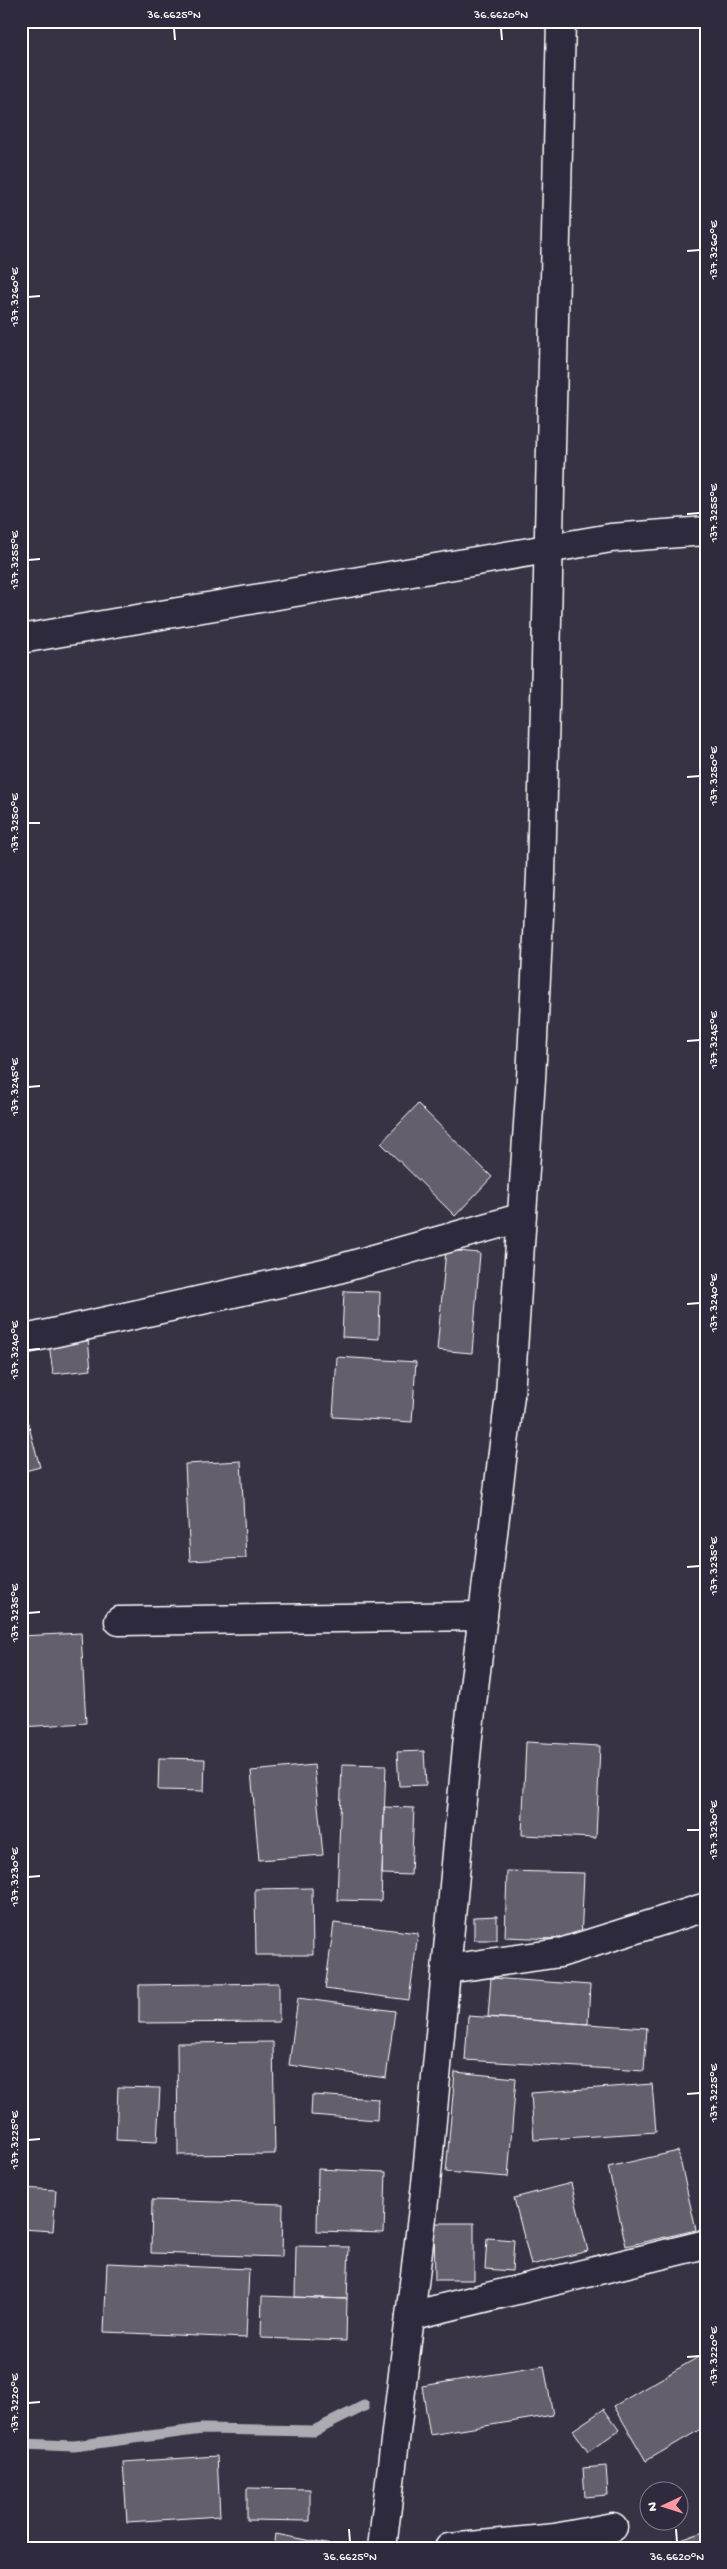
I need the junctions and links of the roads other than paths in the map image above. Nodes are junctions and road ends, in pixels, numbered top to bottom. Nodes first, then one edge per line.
1 (561, 21) edge
2 (706, 531) edge
3 (549, 549) junction
4 (21, 639) edge
5 (520, 1218) junction
6 (21, 1340) edge
7 (483, 1616) junction
8 (118, 1621) dead end
9 (706, 1907) edge
10 (448, 1969) junction
11 (706, 2244) edge
12 (410, 2316) junction
13 (613, 2527) dead end
14 (382, 2548) edge
15 (449, 2548) edge

1 - 3 street
2 - 3 street
3 - 4 street
3 - 5 street
5 - 6 street
5 - 7 street
7 - 8 street
7 - 10 street
9 - 10 street
10 - 12 street
11 - 12 street
12 - 14 street
13 - 15 street

